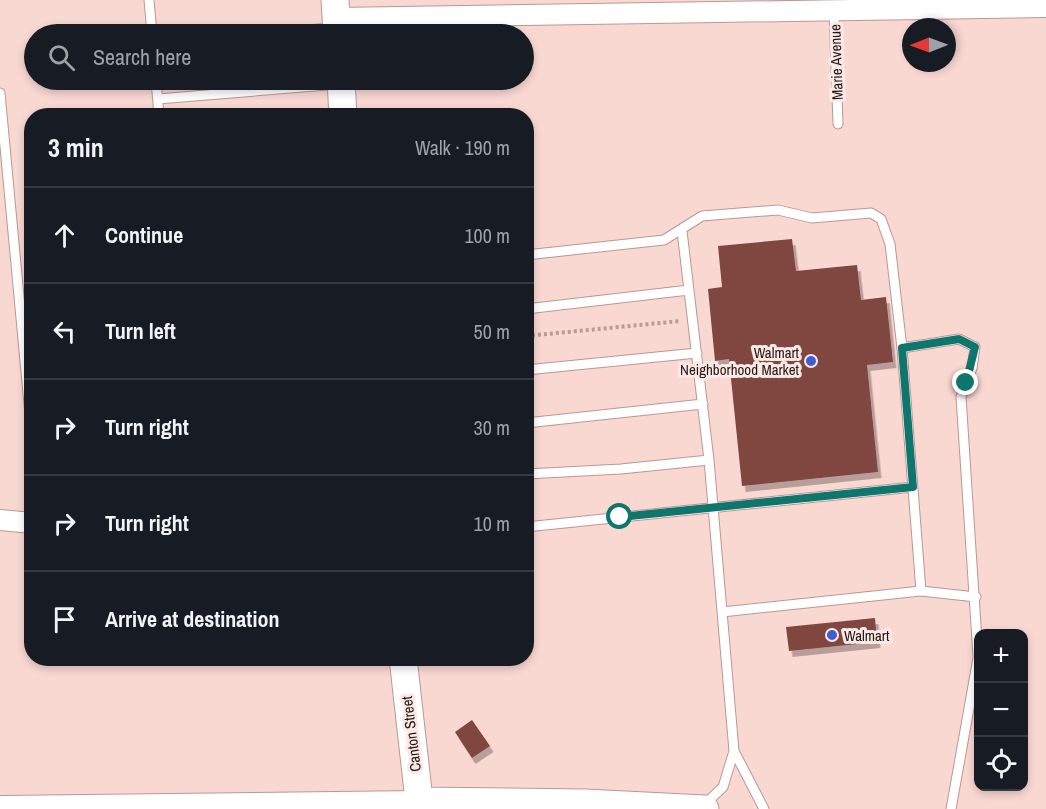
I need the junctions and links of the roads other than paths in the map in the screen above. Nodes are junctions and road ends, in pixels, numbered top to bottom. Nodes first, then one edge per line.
1 (149, 0) edge
2 (834, 5) edge
3 (1046, 7) edge
4 (336, 20) edge
5 (151, 24) edge
6 (312, 24) edge
7 (157, 90) edge
8 (255, 90) edge
9 (341, 90) edge
10 (0, 93) edge
11 (158, 99) junction
12 (159, 108) edge
13 (343, 108) edge
14 (838, 124) dead end
15 (682, 231) junction
16 (534, 254) edge
17 (689, 290) junction
18 (534, 308) edge
19 (902, 348) junction
20 (24, 350) edge
21 (697, 353) junction
22 (534, 369) edge
23 (703, 404) junction
24 (534, 422) edge
25 (709, 460) junction
26 (534, 474) edge
27 (913, 487) junction
28 (713, 507) junction
29 (0, 520) edge
30 (24, 522) edge
31 (534, 526) edge
32 (921, 591) junction
33 (976, 597) junction
34 (722, 612) junction
35 (977, 629) edge
36 (404, 666) edge
37 (974, 680) edge
38 (734, 751) junction
39 (211, 805) edge
40 (419, 805) edge
41 (0, 806) edge
42 (700, 808) edge
43 (705, 809) edge
44 (764, 809) edge
45 (951, 809) edge

1 - 5 lane
2 - 3 street
2 - 4 street
2 - 14 lane, Marie Avenue
4 - 6 lane
7 - 11 lane
8 - 11 lane
9 - 13 main road
10 - 20 lane
11 - 12 lane
15 - 16 lane
15 - 17 lane
15 - 19 lane
17 - 18 lane
17 - 21 lane
19 - 27 lane
19 - 33 lane
21 - 22 lane
21 - 23 lane
23 - 24 lane
23 - 25 lane
25 - 26 lane
25 - 28 lane
27 - 28 lane
27 - 32 lane
28 - 31 lane
28 - 34 lane
29 - 30 street
32 - 33 lane
32 - 34 lane
33 - 35 lane
34 - 38 lane
36 - 40 main road, Canton Street
37 - 45 lane
38 - 42 lane
38 - 44 lane
39 - 40 street
39 - 41 street
40 - 42 main road
42 - 43 main road

